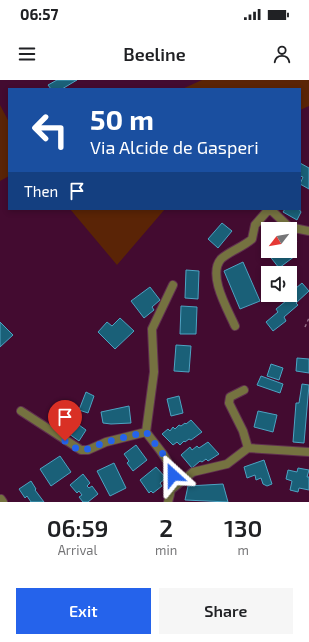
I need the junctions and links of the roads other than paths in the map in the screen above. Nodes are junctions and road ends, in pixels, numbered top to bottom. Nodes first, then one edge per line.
1 (268, 210) edge
2 (270, 210) edge
3 (309, 231) edge
4 (173, 285) dead end
5 (235, 326) dead end
6 (244, 390) dead end
7 (21, 411) dead end
8 (146, 432) junction
9 (248, 448) junction
10 (309, 452) edge
11 (172, 489) junction
12 (168, 502) edge

1 - 5 street
2 - 3 street
4 - 8 street
6 - 9 street
7 - 8 street
8 - 11 street
9 - 10 street
9 - 11 street
11 - 12 street

